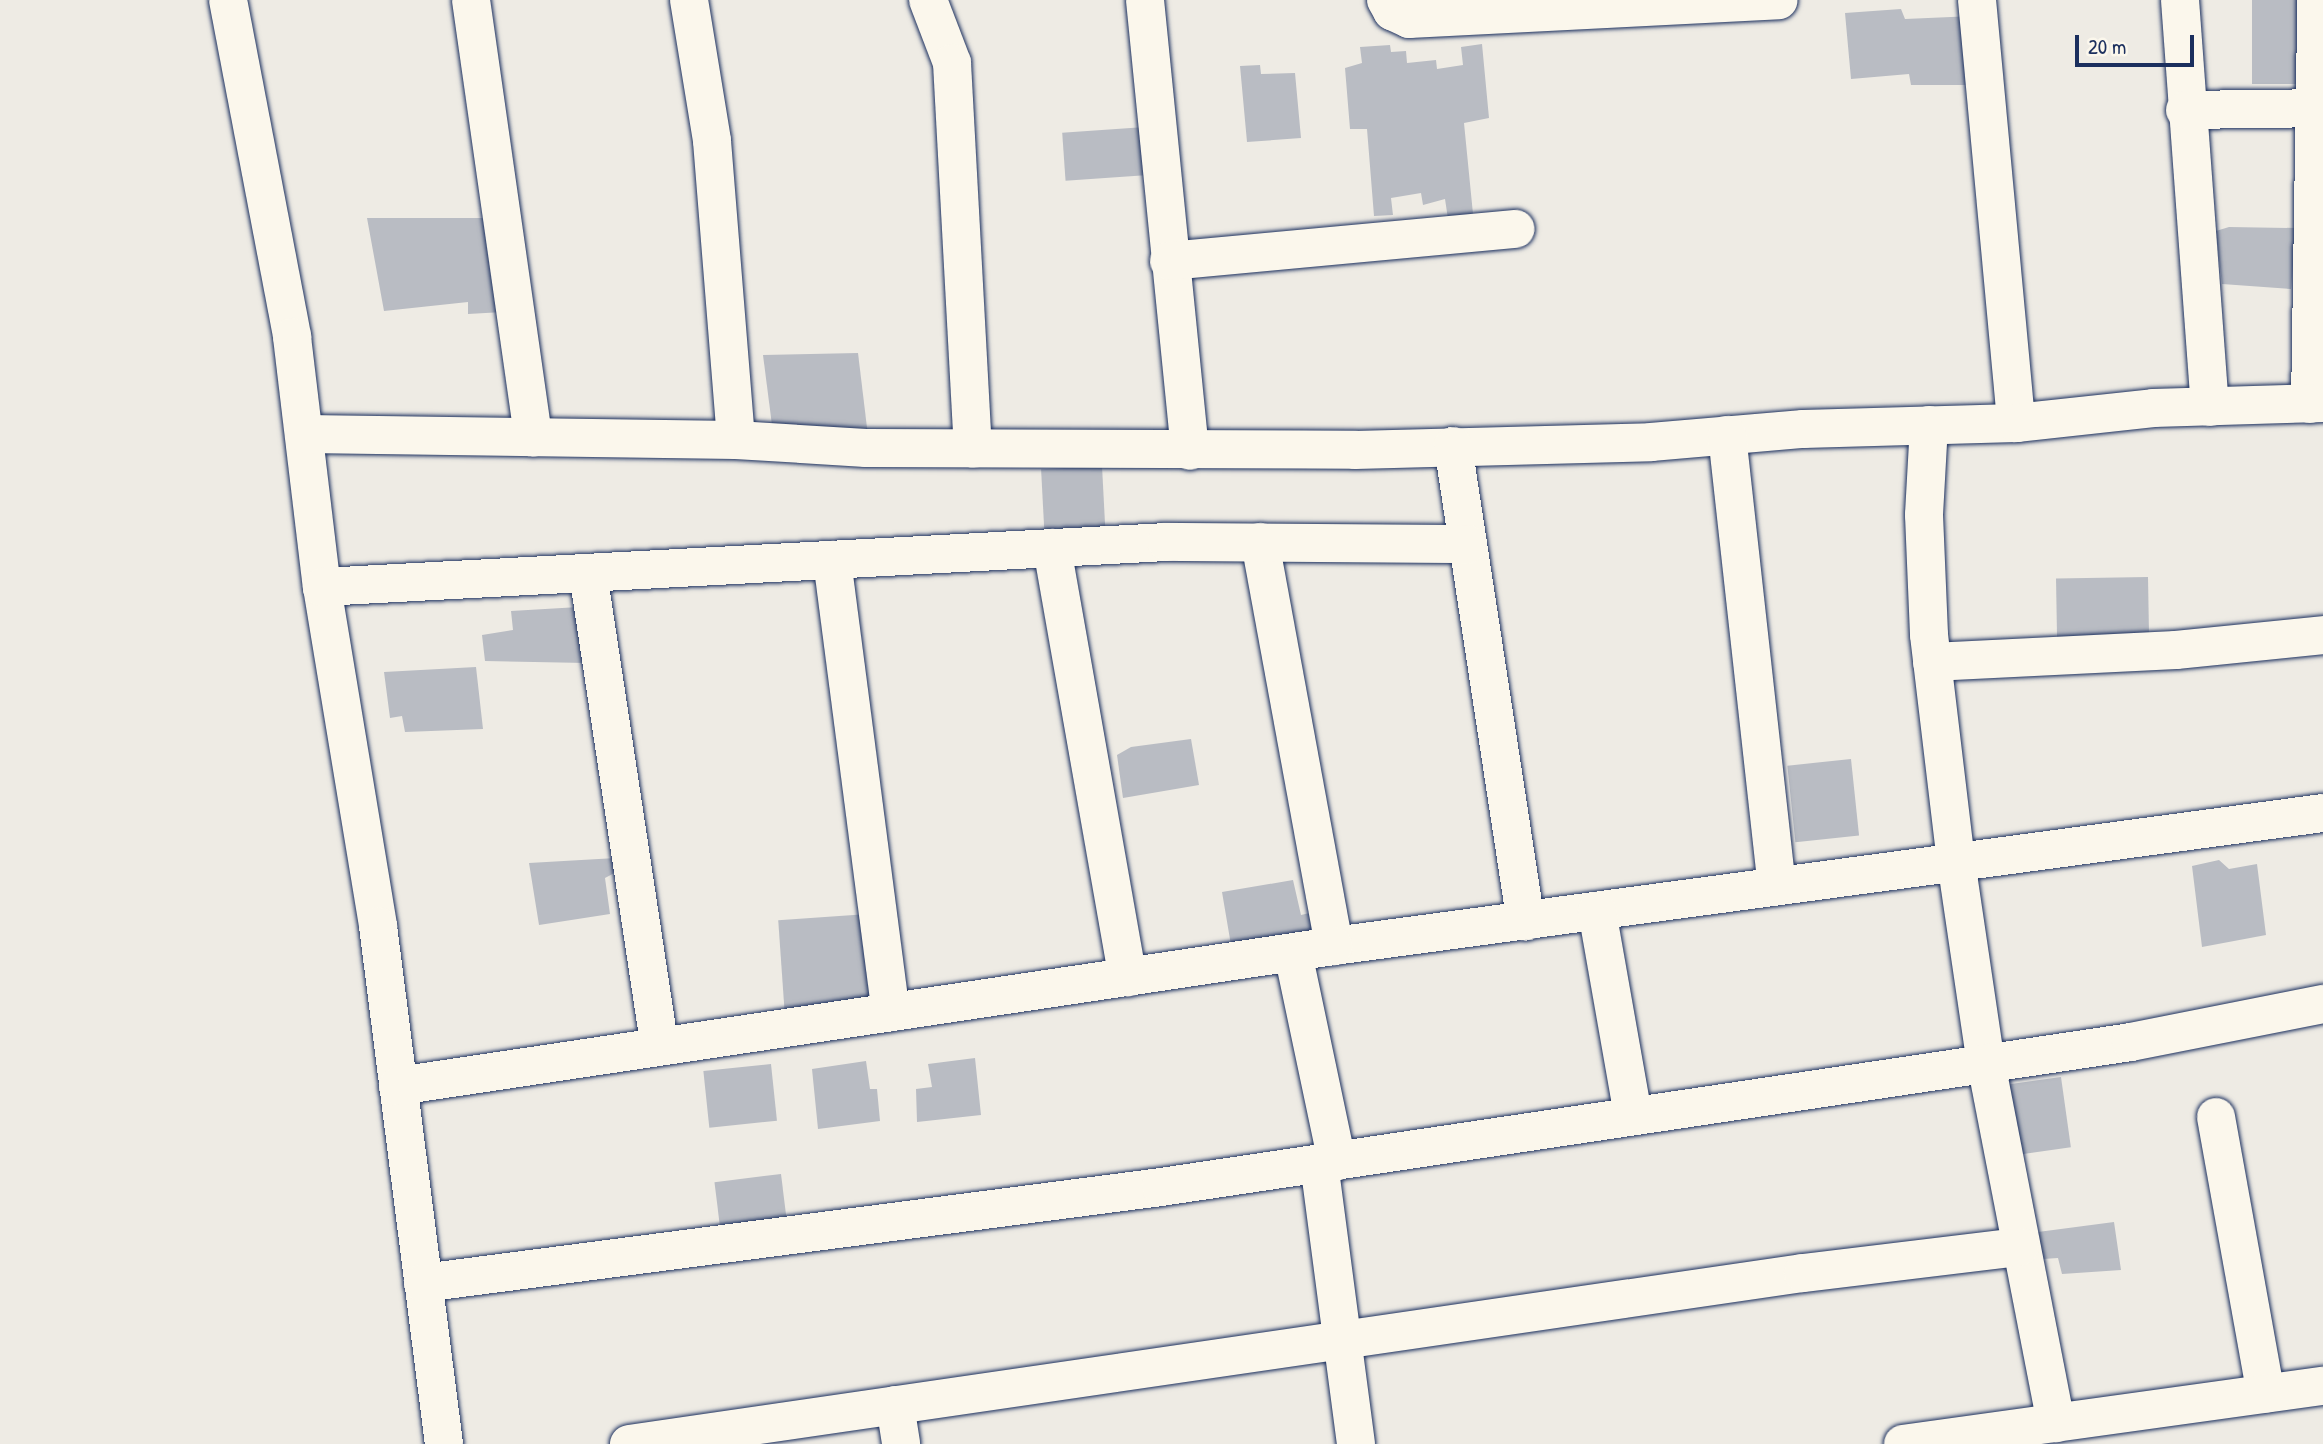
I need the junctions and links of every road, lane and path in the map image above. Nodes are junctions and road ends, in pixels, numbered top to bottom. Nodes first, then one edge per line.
1 (228, 0) edge
2 (471, 0) edge
3 (689, 0) edge
4 (928, 0) edge
5 (1145, 0) edge
6 (1385, 0) edge
7 (1779, 0) edge
8 (1977, 0) edge
9 (2180, 0) edge
10 (2316, 0) edge
11 (1555, 5) edge
12 (2318, 109) edge
13 (2185, 110) junction
14 (1516, 229) dead end
15 (1169, 261) junction
16 (2316, 404) edge
17 (2210, 407) junction
18 (2016, 423) junction
19 (1928, 425) junction
20 (306, 433) junction
21 (1727, 435) junction
22 (533, 438) junction
23 (736, 440) junction
24 (1453, 446) junction
25 (973, 448) junction
26 (1189, 451) junction
27 (1260, 542) junction
28 (1468, 544) junction
29 (1052, 548) junction
30 (832, 561) junction
31 (588, 573) junction
32 (322, 587) junction
33 (2323, 635) edge
34 (1932, 662) junction
35 (2323, 813) edge
36 (1956, 861) junction
37 (1777, 885) junction
38 (1597, 911) junction
39 (1525, 921) junction
40 (1334, 946) junction
41 (1293, 953) junction
42 (1129, 977) junction
43 (2323, 1004) edge
44 (891, 1012) junction
45 (660, 1047) junction
46 (1986, 1063) junction
47 (398, 1086) junction
48 (1633, 1116) junction
49 (2216, 1116) dead end
50 (1328, 1162) junction
51 (2019, 1247) junction
52 (423, 1283) junction
53 (1343, 1340) junction
54 (2323, 1386) edge
55 (2266, 1394) junction
56 (895, 1405) junction
57 (2044, 1431) edge
58 (444, 1444) edge
59 (629, 1444) edge
60 (901, 1444) edge
61 (1356, 1444) edge
62 (1903, 1444) edge

1 - 20 street
2 - 22 street
3 - 23 street
4 - 25 street
5 - 15 street
6 - 11 street
7 - 11 street
8 - 18 street
9 - 13 street
10 - 12 street
12 - 13 street
12 - 16 street
13 - 17 street
14 - 15 street
15 - 26 street
16 - 17 street
17 - 18 street
18 - 19 street
19 - 21 street
19 - 34 street
20 - 22 street
20 - 32 street
21 - 24 street
21 - 37 street
22 - 23 street
23 - 25 street
24 - 26 street
24 - 28 street
25 - 26 street
27 - 28 street
27 - 29 street
27 - 40 street
28 - 39 street
29 - 30 street
29 - 42 street
30 - 31 street
30 - 44 street
31 - 32 street
31 - 45 street
32 - 47 street
33 - 34 street
34 - 36 street
35 - 36 street
36 - 37 street
36 - 46 street
37 - 38 street
38 - 39 street
38 - 48 street
39 - 40 street
40 - 41 street
41 - 42 street
41 - 50 street
42 - 44 street
43 - 46 street
44 - 45 street
45 - 47 street
46 - 48 street
46 - 51 street
47 - 52 street
48 - 50 street
49 - 55 street
50 - 52 street
50 - 53 street
51 - 53 street
51 - 57 street
52 - 58 street
53 - 56 street
53 - 61 street
54 - 55 street
55 - 57 street
56 - 59 street
56 - 60 street
57 - 62 street

